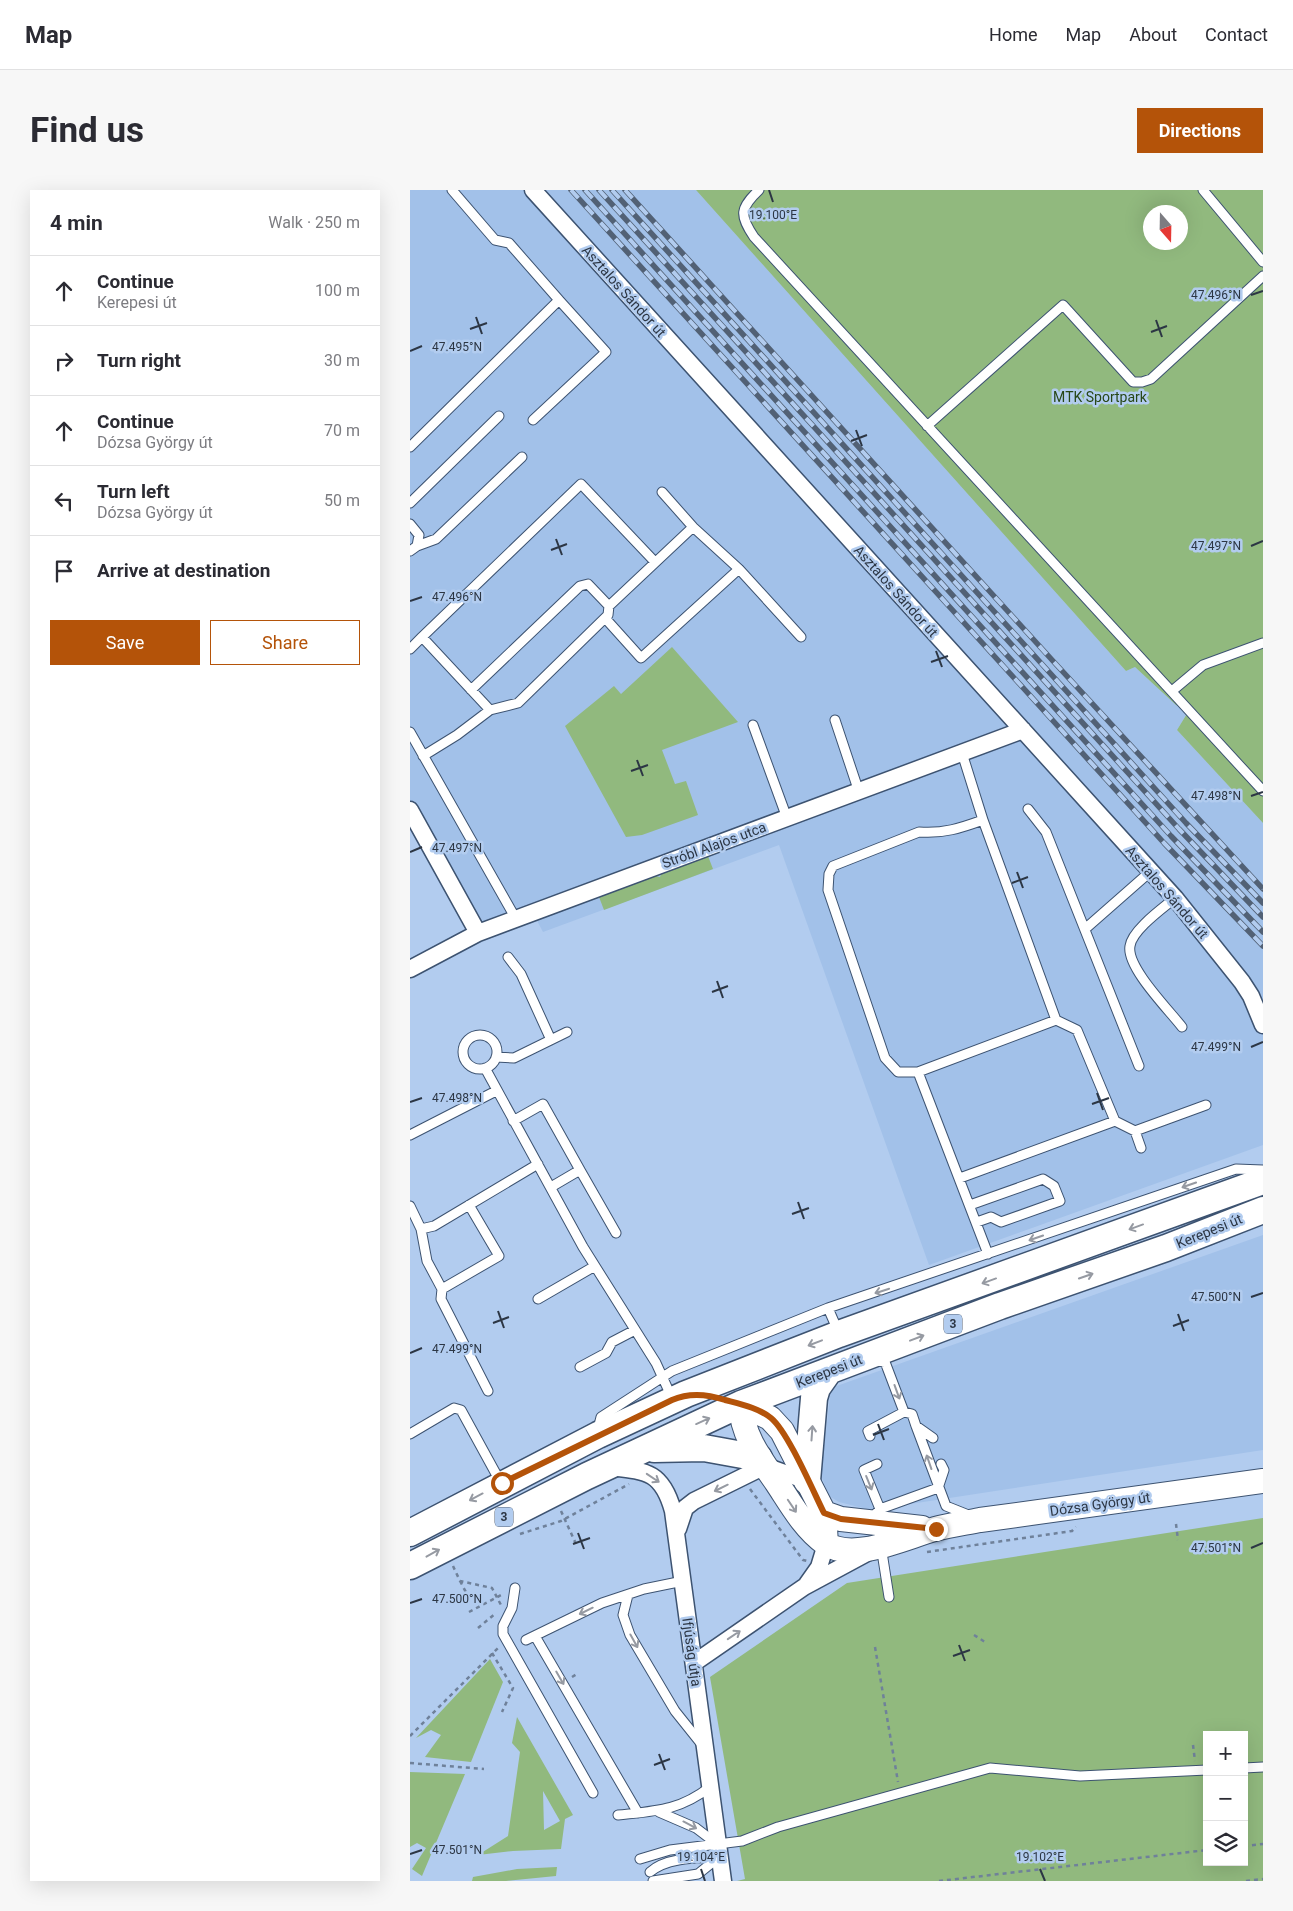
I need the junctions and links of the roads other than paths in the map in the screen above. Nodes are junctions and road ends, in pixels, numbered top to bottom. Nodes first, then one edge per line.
1 (452, 190) edge
2 (533, 190) edge
3 (759, 190) edge
4 (1204, 190) edge
5 (1263, 262) edge
6 (1263, 276) edge
7 (559, 300) junction
8 (499, 416) dead end
9 (533, 420) dead end
10 (927, 426) junction
11 (410, 447) edge
12 (522, 457) dead end
13 (662, 492) dead end
14 (410, 503) edge
15 (410, 524) edge
16 (693, 526) junction
17 (414, 548) edge
18 (655, 562) junction
19 (739, 568) junction
20 (609, 606) junction
21 (605, 618) junction
22 (422, 637) junction
23 (801, 637) dead end
24 (1263, 643) edge
25 (410, 648) edge
26 (471, 690) junction
27 (1172, 691) junction
28 (490, 710) junction
29 (835, 720) dead end
30 (753, 725) dead end
31 (1023, 730) junction
32 (410, 732) edge
33 (962, 753) junction
34 (424, 756) junction
35 (859, 792) junction
36 (1263, 792) edge
37 (1028, 809) dead end
38 (410, 810) edge
39 (787, 818) junction
40 (983, 820) junction
41 (1151, 871) junction
42 (1175, 898) junction
43 (516, 919) junction
44 (1085, 929) junction
45 (478, 933) junction
46 (508, 957) dead end
47 (410, 969) edge
48 (1056, 1020) junction
49 (1263, 1025) edge
50 (1182, 1027) dead end
51 (567, 1032) dead end
52 (551, 1040) junction
53 (496, 1057) junction
54 (1139, 1066) dead end
55 (485, 1068) junction
56 (918, 1072) junction
57 (496, 1091) junction
58 (1206, 1104) dead end
59 (513, 1121) junction
60 (1115, 1121) junction
61 (1135, 1131) junction
62 (410, 1135) edge
63 (1141, 1148) dead end
64 (538, 1164) junction
65 (580, 1170) junction
66 (1263, 1170) edge
67 (960, 1178) junction
68 (1263, 1181) edge
69 (551, 1187) junction
70 (970, 1205) junction
71 (410, 1206) edge
72 (469, 1206) junction
73 (1261, 1210) edge
74 (977, 1222) junction
75 (421, 1229) junction
76 (616, 1233) dead end
77 (988, 1254) junction
78 (595, 1266) junction
79 (442, 1289) junction
80 (538, 1299) dead end
81 (828, 1308) junction
82 (635, 1330) junction
83 (839, 1334) junction
84 (790, 1353) junction
85 (861, 1359) junction
86 (580, 1367) dead end
87 (829, 1371) junction
88 (673, 1390) junction
89 (488, 1391) dead end
90 (741, 1404) junction
91 (904, 1412) junction
92 (916, 1426) junction
93 (410, 1434) edge
94 (870, 1436) dead end
95 (933, 1438) dead end
96 (643, 1450) junction
97 (762, 1462) junction
98 (877, 1464) dead end
99 (942, 1464) dead end
100 (607, 1467) junction
101 (808, 1481) junction
102 (1263, 1481) edge
103 (502, 1483) junction
104 (938, 1488) junction
105 (824, 1513) junction
106 (874, 1516) junction
107 (980, 1520) junction
108 (936, 1529) junction
109 (410, 1533) edge
110 (676, 1534) junction
111 (826, 1544) junction
112 (881, 1546) junction
113 (410, 1566) edge
114 (683, 1581) junction
115 (804, 1587) junction
116 (515, 1588) dead end
117 (628, 1595) junction
118 (889, 1597) dead end
119 (694, 1663) junction
120 (705, 1749) junction
121 (1263, 1767) edge
122 (1248, 1768) edge
123 (1203, 1770) edge
124 (710, 1787) junction
125 (593, 1793) dead end
126 (658, 1812) junction
127 (638, 1813) junction
128 (618, 1815) dead end
129 (719, 1851) junction
130 (640, 1859) dead end
131 (652, 1876) edge
132 (723, 1881) edge

1 - 7 lane
2 - 31 street, Asztalos Sándor út
3 - 10 lane
4 - 5 lane
6 - 10 lane
7 - 9 lane
7 - 11 lane
8 - 14 lane
10 - 27 lane
12 - 17 lane
13 - 16 lane
15 - 17 lane
16 - 18 lane
16 - 19 lane
18 - 20 lane
18 - 22 lane
19 - 21 lane
19 - 23 lane
20 - 21 lane
20 - 26 lane
21 - 28 lane
22 - 25 lane
22 - 26 lane
24 - 27 lane
26 - 28 lane
27 - 36 lane
28 - 34 lane
29 - 35 lane
30 - 39 lane
31 - 33 street, Stróbl Alajos utca
31 - 41 street, Asztalos Sándor út
32 - 34 lane
33 - 35 street, Stróbl Alajos utca
33 - 40 lane
34 - 43 lane
35 - 39 street, Stróbl Alajos utca
37 - 44 lane
38 - 45 street
39 - 43 street, Stróbl Alajos utca
40 - 48 lane
40 - 56 lane
41 - 42 street, Asztalos Sándor út
41 - 44 lane
42 - 49 street, Asztalos Sándor út
42 - 50 lane
43 - 45 street, Stróbl Alajos utca
44 - 54 lane
45 - 47 street, Stróbl Alajos utca
46 - 52 lane
48 - 56 lane
48 - 60 lane
51 - 52 lane
52 - 53 lane
53 - 55 lane
53 - 55 lane
55 - 57 lane
56 - 67 lane
57 - 59 lane
57 - 62 lane
58 - 61 lane
59 - 64 lane
59 - 65 lane
60 - 61 lane
60 - 67 lane
61 - 63 lane
64 - 69 lane
64 - 72 lane
65 - 69 lane
65 - 76 lane
66 -> 77 lane, Kerepesi út
67 - 70 lane
68 -> 83 main road, Kerepesi út / 3
69 - 78 lane
70 - 74 lane
70 - 74 lane
71 - 75 lane
72 - 75 lane
72 - 79 lane
85 -> 73 main road, Kerepesi út / 3
74 - 77 lane
75 - 79 lane
77 -> 81 lane, Kerepesi út
78 - 80 lane
78 - 82 lane
79 - 89 lane
81 - 83 lane
81 - 88 lane, Kerepesi út
82 - 86 lane
82 - 88 lane
83 -> 84 main road, Kerepesi út / 3
84 - 88 main road, Kerepesi út / 3
84 - 90 main road
85 - 87 main road, Kerepesi út / 3
85 -> 91 lane
87 - 90 main road, Kerepesi út / 3
101 -> 87 main road
88 - 90 main road
88 - 103 main road, Kerepesi út / 3
96 -> 90 main road, Kerepesi út / 3
90 - 97 main road
90 - 101 main road
91 - 92 lane
91 - 94 lane
92 - 95 lane
104 -> 92 lane
93 - 103 lane
96 - 97 main road
96 - 100 main road, Kerepesi út / 3
97 - 101 street
97 -> 110 street
97 -> 111 main road
98 -> 106 lane
99 - 104 lane
100 -> 110 street, Ifjúság útja
113 -> 100 main road, Kerepesi út / 3
101 - 105 main road
102 - 107 main road, Dózsa György út
103 -> 109 main road, Kerepesi út / 3
104 - 106 lane
104 - 107 lane
105 - 106 main road, Dózsa György út
105 - 111 main road
106 - 108 main road, Dózsa György út
107 - 108 main road, Dózsa György út
108 - 112 main road, Dózsa György út
110 - 114 street, Ifjúság útja
111 - 112 main road, Dózsa György út
111 - 115 street, Dózsa György út
112 - 115 street, Dózsa György út
112 - 118 lane
114 - 117 lane
114 - 119 street, Ifjúság útja
119 -> 115 street, Dózsa György út
116 - 125 lane
117 -> 120 lane
117 -> 127 lane
119 - 120 street, Ifjúság útja
120 - 124 street, Ifjúság útja
121 - 122 lane
123 - 129 lane
124 - 126 lane
124 - 129 street, Ifjúság útja
126 - 127 lane
126 -> 129 lane
127 - 128 lane
129 - 130 lane
129 - 131 lane
129 - 131 lane
129 - 132 street, Ifjúság útja

